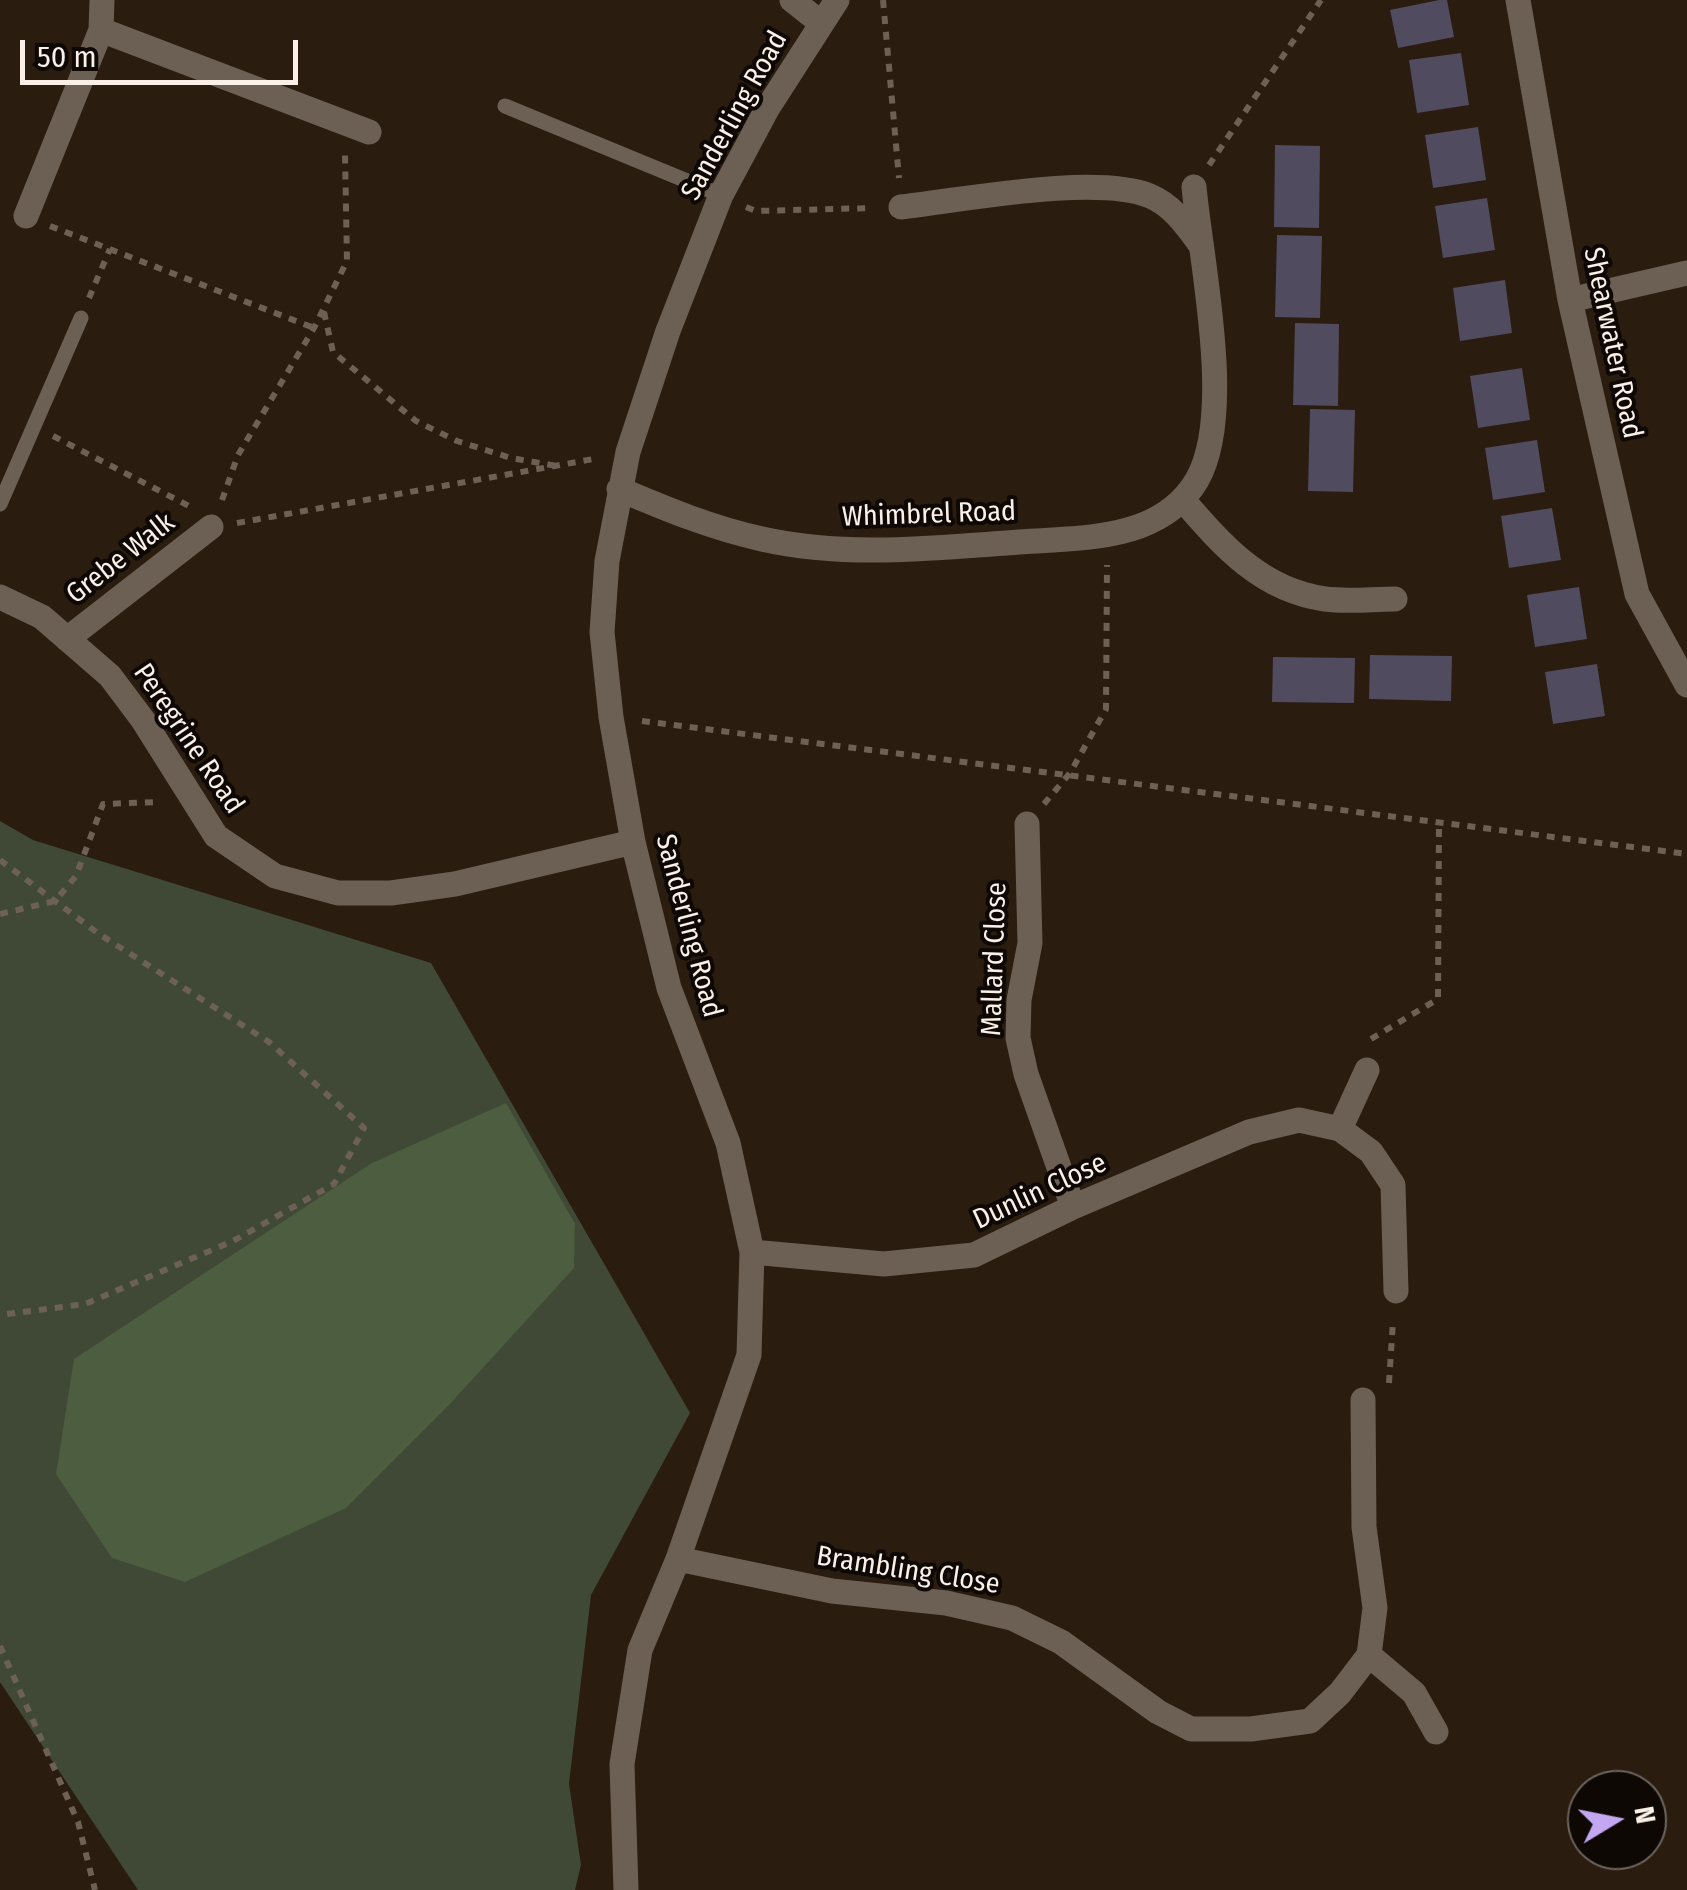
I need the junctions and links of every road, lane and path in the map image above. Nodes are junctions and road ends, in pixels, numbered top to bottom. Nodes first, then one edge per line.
1 (102, 0) edge
2 (792, 0) edge
3 (837, 0) edge
4 (883, 0) edge
5 (1321, 0) edge
6 (1518, 0) edge
7 (820, 23) junction
8 (101, 30) junction
9 (505, 106) dead end
10 (357, 127) joint
11 (1194, 187) joint
12 (722, 195) junction
13 (901, 207) junction
14 (26, 216) joint
15 (1200, 244) junction
16 (110, 249) junction
17 (1687, 273) edge
18 (1570, 300) junction
19 (323, 311) junction
20 (80, 318) joint
21 (314, 328) junction
22 (34, 426) junction
23 (628, 452) junction
24 (562, 467) junction
25 (619, 490) junction
26 (1182, 500) junction
27 (0, 504) edge
28 (211, 528) junction
29 (1107, 534) junction
30 (0, 597) edge
31 (1395, 600) dead end
32 (67, 638) junction
33 (1687, 685) edge
34 (611, 717) junction
35 (1070, 773) junction
36 (193, 800) junction
37 (1439, 822) junction
38 (1027, 824) joint
39 (632, 842) junction
40 (1687, 854) edge
41 (0, 860) edge
42 (55, 901) junction
43 (0, 914) edge
44 (1367, 1070) joint
45 (1340, 1129) junction
46 (1073, 1207) junction
47 (752, 1252) junction
48 (1396, 1292) joint
49 (0, 1314) edge
50 (1362, 1400) joint
51 (678, 1559) junction
52 (0, 1646) edge
53 (1368, 1655) junction
54 (1436, 1732) dead end
55 (95, 1890) edge
56 (626, 1890) edge

1 - 8 street
2 - 7 street
3 - 7 street, Sanderling Road
4 - 13 path
5 - 11 path
6 - 18 street, Shearwater Road
7 - 12 street, Sanderling Road
8 - 10 street
8 - 14 street
9 - 12 lane
10 - 19 path
11 - 15 street, Whimbrel Road
12 - 13 path
12 - 23 street, Sanderling Road
13 - 15 street
14 - 16 path
15 - 26 street, Whimbrel Road
16 - 20 path
16 - 21 path
17 - 18 street
18 - 33 street, Shearwater Road
19 - 21 path
19 - 24 path
20 - 22 lane
21 - 28 path
22 - 27 lane
22 - 28 path
23 - 24 path
23 - 25 street, Sanderling Road
24 - 28 path
25 - 29 street, Whimbrel Road
25 - 34 street, Sanderling Road
26 - 29 street, Whimbrel Road
26 - 31 street
28 - 32 street, Grebe Walk
29 - 35 path
30 - 32 street, Peregrine Road
32 - 36 street, Peregrine Road
34 - 35 path
34 - 39 street, Sanderling Road
35 - 37 path
35 - 38 path
36 - 39 street, Peregrine Road
36 - 42 path
37 - 40 path
37 - 44 path
38 - 46 street, Mallard Close
39 - 47 street, Sanderling Road
41 - 42 path
42 - 43 path
42 - 49 path
44 - 45 street
45 - 46 street, Dunlin Close
45 - 48 street
46 - 47 street, Dunlin Close
47 - 51 street, Sanderling Road
48 - 50 path
50 - 53 street, Brambling Close
51 - 53 street, Brambling Close
51 - 56 street, Sanderling Road
52 - 55 path
53 - 54 street

